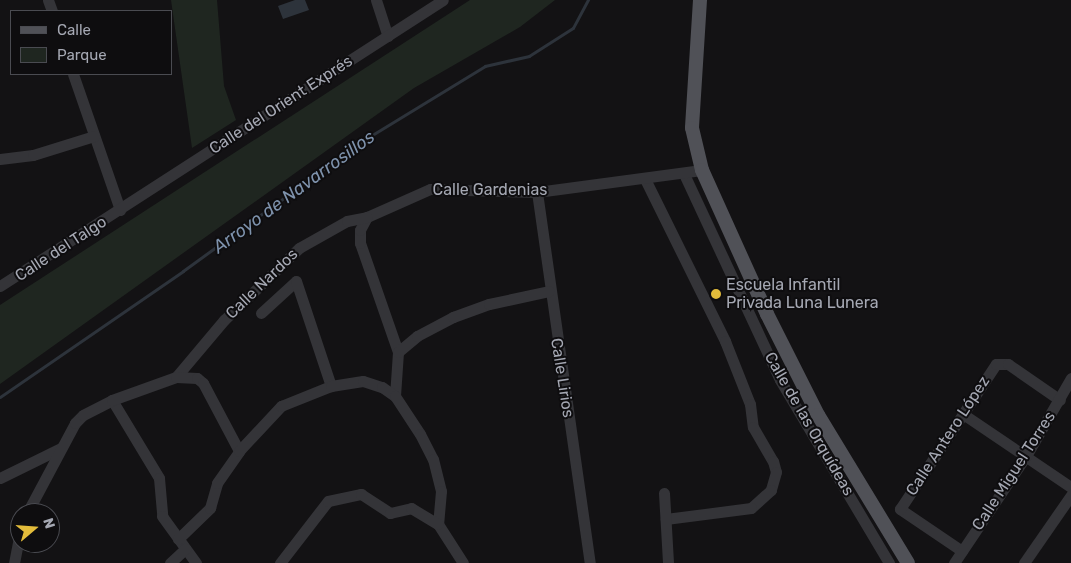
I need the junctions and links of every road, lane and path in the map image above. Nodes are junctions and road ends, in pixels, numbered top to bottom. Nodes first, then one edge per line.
1 (376, 0) edge
2 (443, 0) edge
3 (700, 0) edge
4 (388, 36) junction
5 (73, 75) edge
6 (94, 136) junction
7 (0, 159) edge
8 (702, 170) junction
9 (684, 174) junction
10 (645, 179) junction
11 (537, 192) junction
12 (120, 210) junction
13 (368, 216) junction
14 (0, 286) edge
15 (549, 291) junction
16 (261, 313) dead end
17 (398, 352) junction
18 (176, 377) junction
19 (1071, 378) edge
20 (331, 386) junction
21 (395, 396) junction
22 (112, 400) junction
23 (1060, 400) junction
24 (963, 414) junction
25 (61, 448) junction
26 (239, 451) junction
27 (1026, 456) junction
28 (41, 459) junction
29 (51, 466) junction
30 (29, 469) junction
31 (0, 478) edge
32 (43, 482) junction
33 (1071, 487) edge
34 (664, 493) dead end
35 (1071, 495) edge
36 (32, 503) edge
37 (666, 519) junction
38 (438, 524) junction
39 (181, 544) junction
40 (962, 551) junction
41 (170, 563) edge
42 (196, 563) edge
43 (280, 563) edge
44 (463, 563) edge
45 (590, 563) edge
46 (668, 563) edge
47 (889, 563) edge
48 (908, 563) edge
49 (954, 563) edge
50 (1024, 563) edge

1 - 4 street
2 - 4 street, Calle del Orient Exprés
3 - 8 main road
4 - 12 street, Calle del Orient Exprés
5 - 6 street
6 - 7 street
6 - 12 street
8 - 9 street, Calle Gardenias
8 - 48 main road
9 - 10 street, Calle Gardenias
9 - 47 street, Calle de las Orquídeas
10 - 11 street, Calle Gardenias
10 - 37 street
11 - 13 street, Calle Gardenias
11 - 15 street, Calle Lirios
12 - 14 street, Calle del Talgo
13 - 17 street
13 - 18 street, Calle Nardos
15 - 17 street
15 - 45 street, Calle Lirios
16 - 20 street
17 - 21 street
18 - 22 street
18 - 26 street
19 - 23 street, Calle Miguel Torres
20 - 21 street
20 - 26 street
21 - 38 street
22 - 25 street
22 - 39 street
23 - 24 street, Calle Antero López
23 - 27 street, Calle Miguel Torres
24 - 27 street
24 - 40 street, Calle Antero López
25 - 28 street
25 - 29 street
26 - 39 street
27 - 33 street
27 - 40 street, Calle Miguel Torres
28 - 29 street
28 - 30 street
29 - 30 street
29 - 32 street
30 - 31 street
30 - 32 street
32 - 36 street
34 - 37 street
35 - 50 street
37 - 46 street
38 - 43 street
38 - 44 street
39 - 41 street
39 - 42 street
40 - 49 street, Calle Miguel Torres

